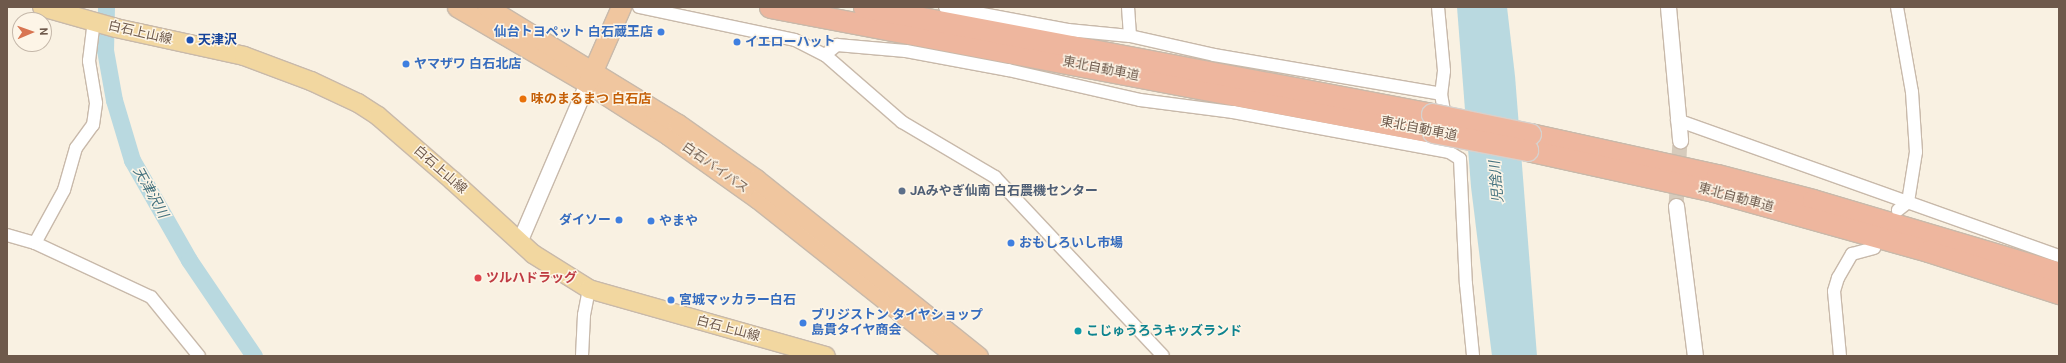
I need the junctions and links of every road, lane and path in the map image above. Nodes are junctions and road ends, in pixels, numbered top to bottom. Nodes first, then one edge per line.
1 (42, 7) edge
2 (457, 7) edge
3 (487, 7) edge
4 (621, 7) edge
5 (639, 7) edge
6 (770, 7) edge
7 (864, 7) edge
8 (945, 7) edge
9 (1128, 7) edge
10 (1438, 7) edge
11 (1668, 7) edge
12 (1898, 7) edge
13 (104, 25) junction
14 (1130, 36) junction
15 (825, 55) junction
16 (590, 77) junction
17 (1441, 94) junction
18 (1677, 120) junction
19 (1432, 123) junction
20 (1680, 140) tunnel mouth
21 (1529, 142) junction
22 (1449, 152) junction
23 (1908, 202) junction
24 (1676, 206) tunnel mouth
25 (1898, 210) dead end
26 (7, 235) edge
27 (519, 242) junction
28 (35, 243) junction
29 (1874, 248) dead end
30 (2059, 256) edge
31 (2059, 273) edge
32 (589, 289) junction
33 (2059, 293) edge
34 (962, 354) edge
35 (199, 356) edge
36 (582, 356) edge
37 (826, 356) edge
38 (1163, 356) edge
39 (1473, 356) edge
40 (1695, 356) edge
41 (1840, 356) edge

1 - 13 main road, 白石上山線
2 - 16 highway, 白石バイパス
3 - 16 highway, 白石バイパス
4 - 16 highway
5 - 15 street
6 - 19 highway, 東北自動車道
7 - 19 highway, 東北自動車道
8 - 14 street
9 - 14 street
10 - 17 street
11 - 18 street
12 - 23 street
13 - 27 main road, 白石上山線
13 - 28 street
14 - 17 street
15 - 22 street
15 - 38 street
16 - 27 street
16 - 34 highway, 白石バイパス
17 - 22 street
18 - 20 street
18 - 23 street
19 - 21 highway, 東北自動車道, bridge
21 - 31 highway, 東北自動車道
21 - 33 highway, 東北自動車道
22 - 39 street
23 - 25 street
23 - 30 street
24 - 40 street
26 - 28 street
27 - 32 main road, 白石上山線
28 - 35 street
29 - 41 street
32 - 36 street
32 - 37 main road, 白石上山線

